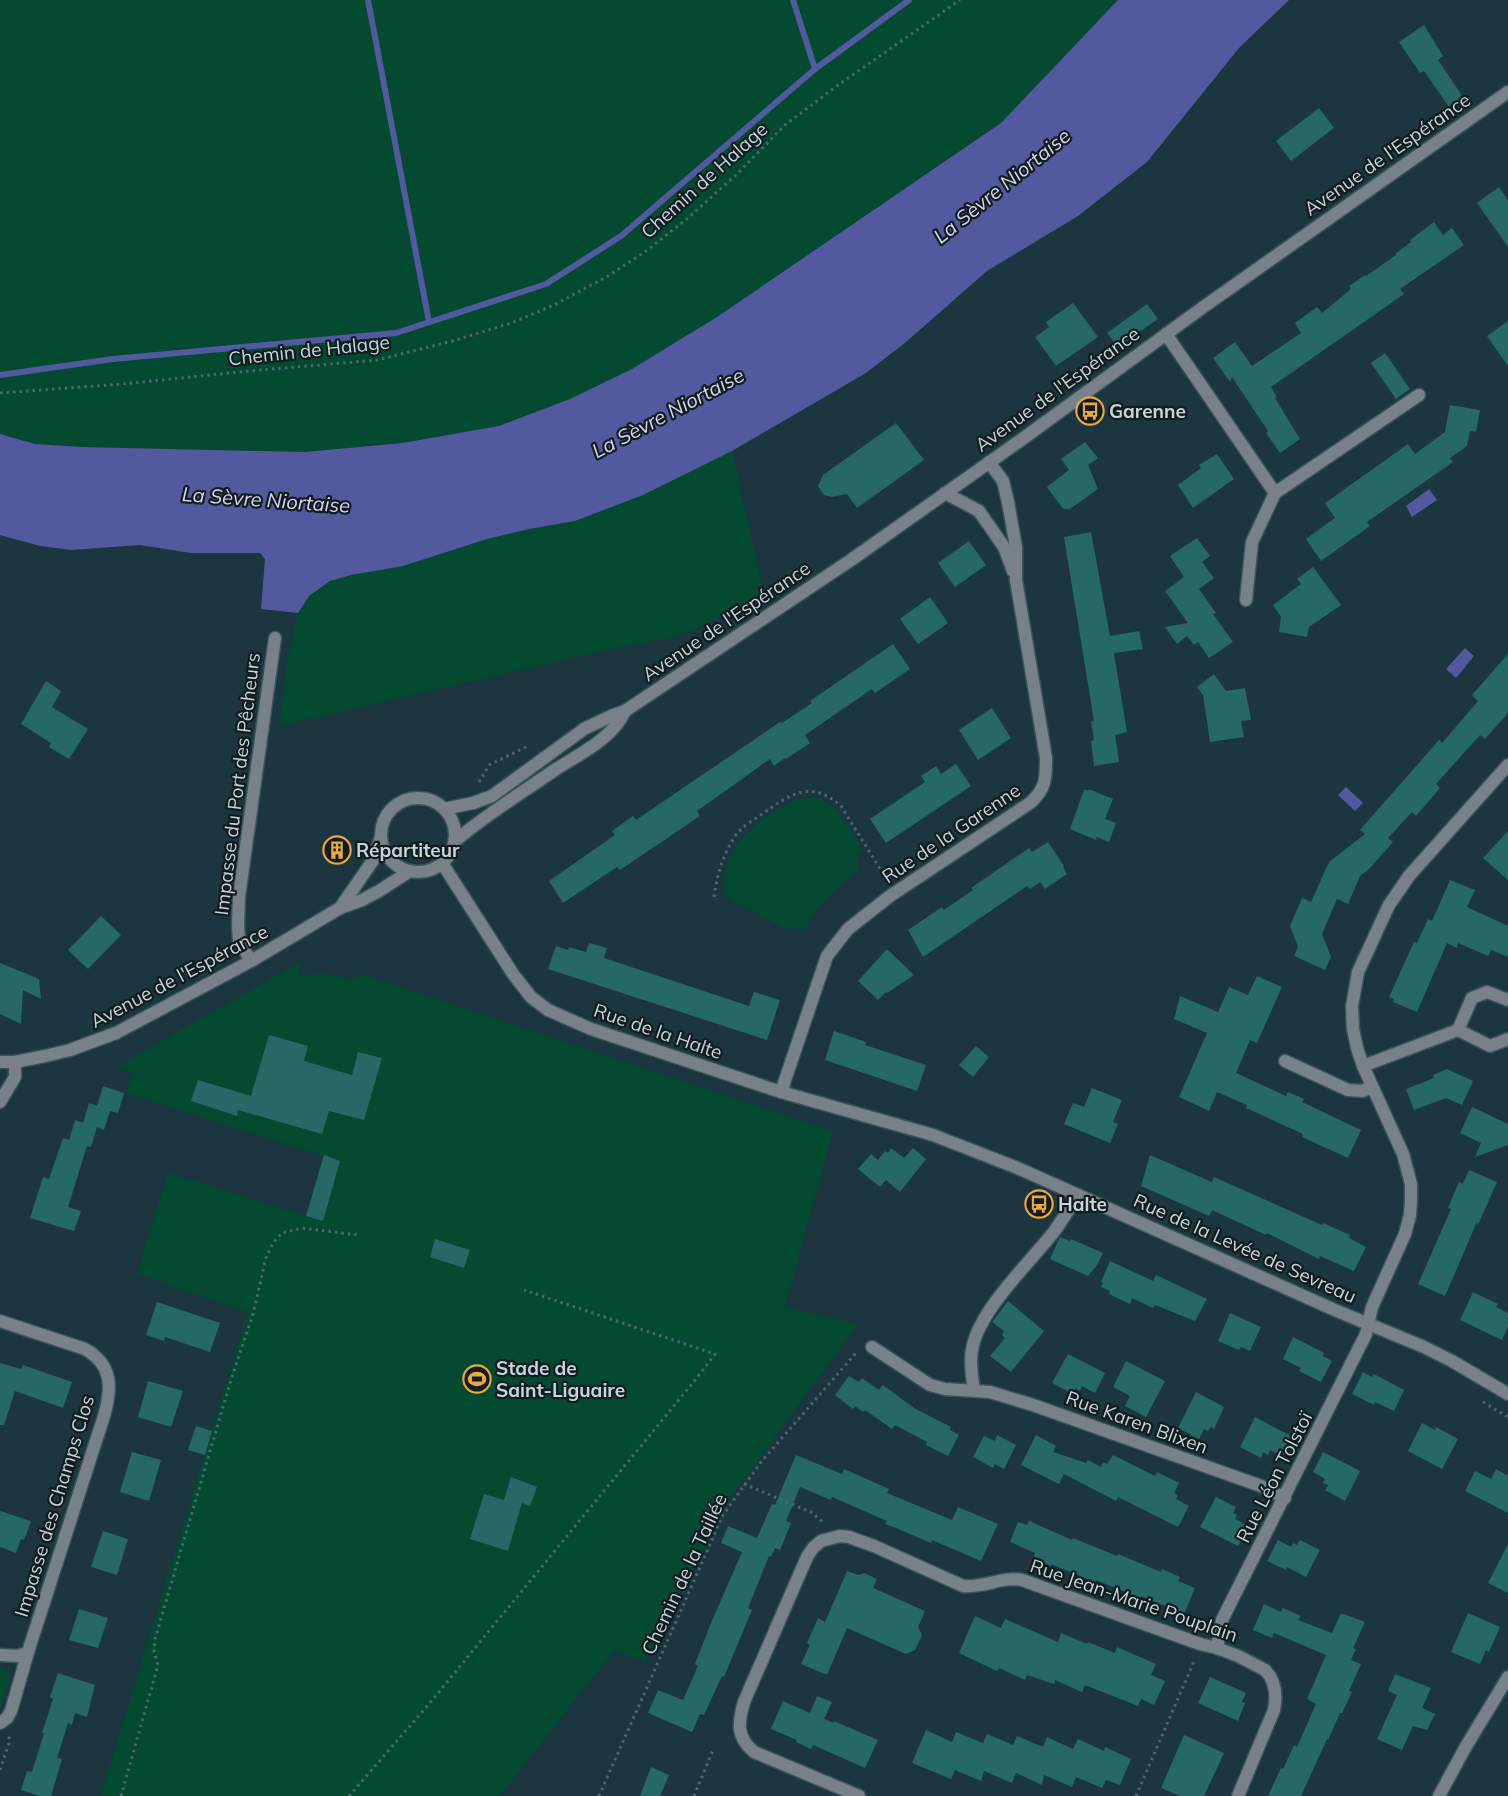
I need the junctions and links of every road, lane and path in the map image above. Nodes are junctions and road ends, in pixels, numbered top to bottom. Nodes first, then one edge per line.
1 (960, 0) edge
2 (1508, 92) edge
3 (1166, 334) junction
4 (0, 393) edge
5 (1419, 395) dead end
6 (989, 462) junction
7 (945, 493) junction
8 (1275, 493) junction
9 (1016, 580) junction
10 (1246, 600) dead end
11 (275, 638) dead end
12 (625, 711) junction
13 (1508, 765) edge
14 (444, 809) junction
15 (381, 836) junction
16 (454, 842) junction
17 (442, 863) junction
18 (410, 871) junction
19 (895, 893) junction
20 (714, 897) dead end
21 (340, 908) junction
22 (251, 961) junction
23 (1508, 1000) edge
24 (1458, 1030) junction
25 (1508, 1039) edge
26 (0, 1062) edge
27 (15, 1062) junction
28 (1285, 1062) dead end
29 (1363, 1066) junction
30 (1372, 1086) junction
31 (781, 1092) junction
32 (0, 1102) edge
33 (933, 1135) joint
34 (1078, 1195) junction
35 (358, 1235) dead end
36 (524, 1290) dead end
37 (0, 1321) edge
38 (1368, 1323) junction
39 (872, 1347) joint
40 (974, 1390) junction
41 (1508, 1394) edge
42 (744, 1484) junction
43 (1285, 1498) junction
44 (840, 1536) junction
45 (1200, 1644) junction
46 (1217, 1648) junction
47 (28, 1652) junction
48 (0, 1655) edge
49 (1508, 1677) edge
50 (2, 1722) edge
51 (713, 1750) dead end
52 (0, 1770) edge
53 (121, 1796) edge
54 (349, 1796) edge
55 (599, 1796) edge
56 (694, 1796) edge
57 (859, 1796) edge
58 (1136, 1796) edge
59 (1238, 1796) edge
60 (1439, 1796) edge

1 - 4 path, Chemin de Halage
2 - 3 street, Avenue de l'Espérance
3 - 6 street, Avenue de l'Espérance
3 - 8 street
5 - 8 street
6 - 7 street, Avenue de l'Espérance
6 - 9 street, Rue de la Garenne
7 - 9 street
7 - 12 street, Avenue de l'Espérance
8 - 10 street
9 - 19 street, Rue de la Garenne
11 - 22 street, Impasse du Port des Pêcheurs
12 - 14 street, Avenue de l'Espérance
12 - 16 street, Avenue de l'Espérance
13 - 29 street, Rue Léon Tolstoï
14 - 15 street
14 - 16 street
15 - 18 street
15 - 21 street, Avenue de l'Espérance
16 - 17 street
17 - 18 street
17 - 31 street, Rue de la Halte
18 - 21 street, Avenue de l'Espérance
19 - 20 path
19 - 31 street, Rue de la Garenne
21 - 22 street, Avenue de l'Espérance
22 - 27 street, Avenue de l'Espérance
23 - 24 street
24 - 25 street
24 - 29 street
26 - 27 street, Avenue de l'Espérance
27 - 32 street
28 - 30 street
29 - 30 street, Rue Léon Tolstoï
30 - 38 street, Rue Léon Tolstoï
31 - 33 street, Rue de la Halte
33 - 34 street, Rue de la Levée de Sevreau
34 - 38 street, Rue de la Levée de Sevreau
34 - 40 street
35 - 53 path
36 - 54 path
37 - 47 street, Impasse des Champs Clos
38 - 41 street, Rue de la Levée de Sevreau
38 - 43 street, Rue Léon Tolstoï
39 - 40 street, Rue Karen Blixen
39 - 42 path, Chemin de la Taillée
40 - 43 street, Rue Karen Blixen
42 - 44 path
42 - 55 path, Chemin de la Taillée
43 - 46 street, Rue Léon Tolstoï
44 - 45 street, Rue Jean-Marie Pouplain
44 - 57 street
45 - 46 street, Rue Jean-Marie Pouplain
45 - 58 path
46 - 59 street, Rue Jean-Marie Pouplain
47 - 48 street
47 - 50 street, Impasse des Champs Clos
49 - 60 street
50 - 52 path
51 - 56 path

